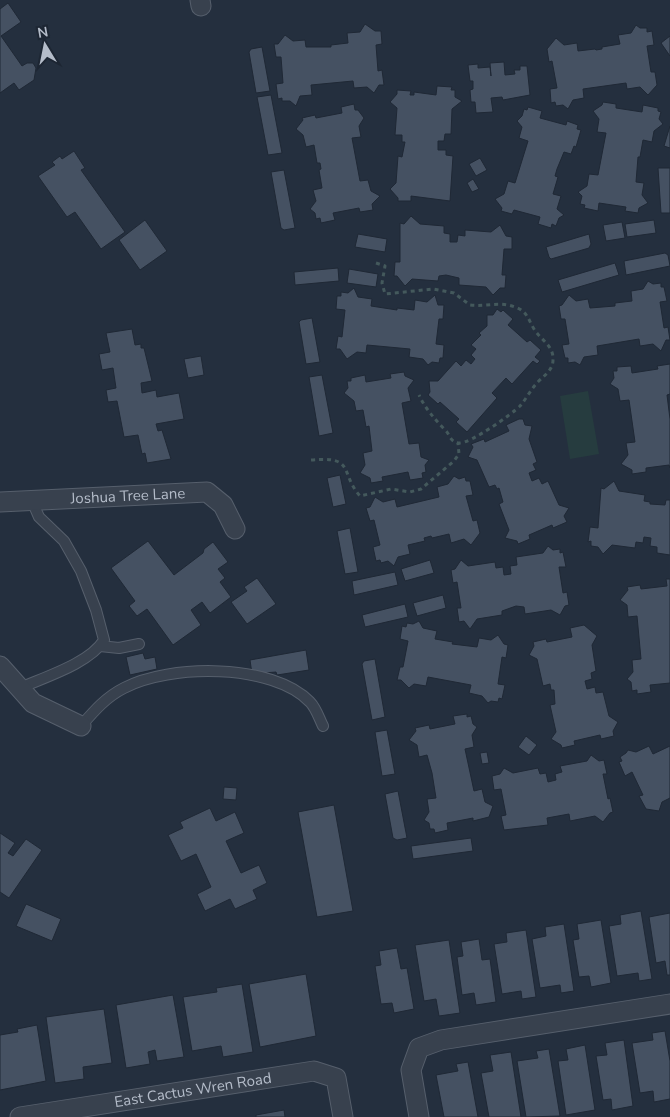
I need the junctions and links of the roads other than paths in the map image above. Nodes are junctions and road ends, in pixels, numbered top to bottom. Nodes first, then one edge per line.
1 (32, 500) junction
2 (0, 502) edge
3 (235, 529) dead end
4 (139, 644) dead end
5 (100, 646) junction
6 (0, 666) edge
7 (20, 688) junction
8 (81, 726) joint
9 (323, 726) dead end
10 (670, 1004) edge
11 (20, 1117) edge
12 (343, 1117) edge
13 (419, 1117) edge

1 - 2 street, Joshua Tree Lane
1 - 3 street, Joshua Tree Lane
1 - 5 lane
4 - 5 lane
5 - 7 lane
6 - 7 street
7 - 8 street
8 - 9 lane
10 - 13 street
11 - 12 street, East Cactus Wren Road

